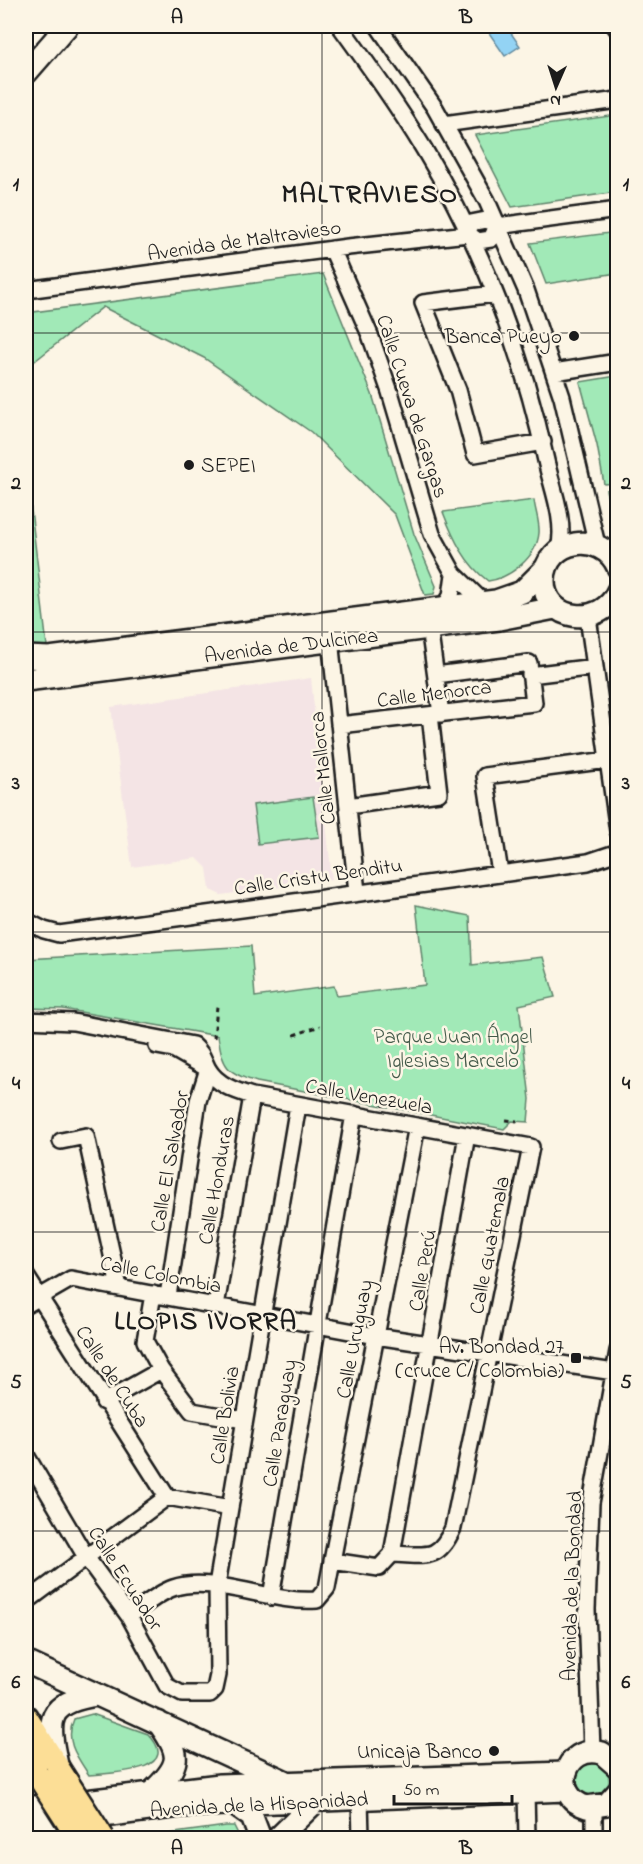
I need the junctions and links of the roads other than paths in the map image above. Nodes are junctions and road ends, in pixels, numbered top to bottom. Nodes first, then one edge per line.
1 (67, 26) edge
2 (340, 26) edge
3 (378, 26) edge
4 (615, 26) edge
5 (618, 30) edge
6 (26, 73) edge
7 (618, 100) edge
8 (444, 124) junction
9 (618, 210) edge
10 (497, 226) junction
11 (468, 234) junction
12 (332, 249) junction
13 (26, 290) edge
14 (495, 294) junction
15 (618, 362) edge
16 (554, 372) junction
17 (543, 442) junction
18 (559, 549) junction
19 (610, 555) edge
20 (545, 569) junction
21 (454, 574) junction
22 (617, 593) edge
23 (484, 603) junction
24 (444, 608) junction
25 (555, 608) junction
26 (588, 617) junction
27 (429, 627) junction
28 (330, 639) junction
29 (26, 657) edge
30 (595, 667) junction
31 (436, 675) junction
32 (530, 675) junction
33 (26, 680) edge
34 (435, 714) junction
35 (339, 725) junction
36 (608, 760) junction
37 (348, 806) junction
38 (618, 831) edge
39 (618, 852) edge
40 (500, 873) junction
41 (357, 892) junction
42 (26, 921) edge
43 (26, 1020) edge
44 (26, 1030) edge
45 (208, 1069) junction
46 (252, 1096) junction
47 (298, 1106) junction
48 (354, 1114) junction
49 (417, 1126) junction
50 (467, 1135) junction
51 (61, 1141) dead end
52 (531, 1147) joint
53 (26, 1276) edge
54 (119, 1287) junction
55 (161, 1295) junction
56 (32, 1301) edge
57 (216, 1306) junction
58 (261, 1314) junction
59 (317, 1325) junction
60 (376, 1336) junction
61 (430, 1344) junction
62 (618, 1351) edge
63 (489, 1354) junction
64 (161, 1370) junction
65 (614, 1372) junction
66 (104, 1402) junction
67 (244, 1420) junction
68 (26, 1455) edge
69 (167, 1497) junction
70 (230, 1508) junction
71 (392, 1554) junction
72 (86, 1557) junction
73 (333, 1561) junction
74 (217, 1586) junction
75 (271, 1597) junction
76 (26, 1602) edge
77 (129, 1616) junction
78 (26, 1662) edge
79 (210, 1694) joint
80 (97, 1695) junction
81 (26, 1717) edge
82 (158, 1721) junction
83 (592, 1751) junction
84 (35, 1763) edge
85 (618, 1767) edge
86 (565, 1781) junction
87 (288, 1783) junction
88 (526, 1791) junction
89 (152, 1792) junction
90 (618, 1792) edge
91 (360, 1798) junction
92 (318, 1799) junction
93 (232, 1803) junction
94 (26, 1808) edge
95 (594, 1808) junction
96 (26, 1826) edge
97 (78, 1839) edge
98 (103, 1839) edge
99 (260, 1839) edge
100 (278, 1839) edge
101 (361, 1839) edge
102 (527, 1839) edge
103 (594, 1839) edge

1 - 6 main road
2 - 11 street
3 - 8 street
4 - 5 street
7 - 8 street
8 - 10 street
9 - 10 street, Avenida de Maltravieso
10 - 11 street, Avenida de Maltravieso
10 - 16 street
11 - 12 street, Avenida de Maltravieso
11 - 14 street
12 - 13 street, Avenida de Maltravieso
12 - 21 street, Calle Cueva de Gargas
14 - 17 street
14 - 17 street
15 - 16 street
16 - 19 street
17 - 18 street
18 - 19 main road
18 - 20 main road, Avenida de Dulcinea
20 - 23 main road, Avenida de Dulcinea
20 - 25 main road
21 - 23 street, Calle Cueva de Gargas
21 - 24 street
22 - 26 main road
23 - 24 main road, Avenida de Dulcinea
24 - 29 main road, Avenida de Dulcinea
25 - 26 main road
25 - 27 main road, Avenida de Dulcinea
26 - 30 street
27 - 28 main road, Avenida de Dulcinea
27 - 31 street
28 - 33 main road, Avenida de Dulcinea
28 - 35 street, Calle Mallorca
30 - 32 street
30 - 36 street
31 - 32 street
31 - 34 street
32 - 34 street, Calle Menorca
34 - 35 street, Calle Menorca
34 - 37 street
35 - 37 street, Calle Mallorca
36 - 38 street
36 - 40 street
37 - 41 street, Calle Mallorca
39 - 40 street, Calle Cristu Benditu
40 - 41 street, Calle Cristu Benditu
41 - 42 street, Calle Cristu Benditu
43 - 45 street, Calle Venezuela
44 - 45 street, Calle Venezuela
45 - 46 street, Calle Venezuela
45 - 55 street, Calle El Salvador
46 - 47 street, Calle Venezuela
46 - 57 street, Calle Honduras
47 - 48 street, Calle Venezuela
47 - 58 street, Calle Bolivia
48 - 49 street, Calle Venezuela
48 - 59 street, Calle Paraguay
49 - 50 street, Calle Venezuela
49 - 60 street, Calle Uruguay
50 - 52 street, Calle Venezuela
50 - 61 street, Calle Perú
51 - 54 street
52 - 63 street, Calle Guatemala
53 - 56 street, Calle de Cuba
54 - 55 street, Calle Colombia
54 - 56 street, Calle Colombia
55 - 57 street, Calle Colombia
55 - 64 street, Calle El Salvador
56 - 66 street, Calle de Cuba
57 - 58 street, Calle Colombia
58 - 59 street, Calle Colombia
58 - 67 street, Calle Bolivia
59 - 60 street, Calle Colombia
59 - 75 street, Calle Paraguay
60 - 61 street, Calle Colombia
60 - 73 street, Calle Uruguay
61 - 63 street, Calle Colombia
61 - 71 street, Calle Perú
62 - 65 street, Avenida de la Bondad
63 - 65 street, Calle Colombia
63 - 71 street, Calle Guatemala
64 - 66 street
64 - 67 street, Calle El Salvador
65 - 83 street, Avenida de la Bondad
66 - 69 street, Calle de Cuba
67 - 70 street, Calle Bolivia
68 - 72 street, Calle Ecuador
69 - 70 street
69 - 72 street
70 - 74 street, Calle Bolivia
71 - 73 street
72 - 76 street
72 - 77 street, Calle Ecuador
73 - 75 street, Calle Uruguay
74 - 75 street
74 - 77 street
74 - 79 street, Calle Bolivia
77 - 79 street, Calle Ecuador
78 - 80 main road
80 - 82 main road
80 - 84 main road
81 - 84 main road
82 - 87 main road
82 - 89 main road
83 - 85 main road
83 - 86 main road
84 - 97 main road, bridge
84 - 98 main road, bridge
86 - 87 main road, Avenida de la Hispanidad
86 - 88 main road, Avenida de la Hispanidad
86 - 95 main road
87 - 89 main road, Avenida de la Hispanidad
88 - 91 main road, Avenida de la Hispanidad
88 - 102 street
89 - 94 main road, Avenida de la Hispanidad
90 - 95 main road
91 - 92 main road, Avenida de la Hispanidad
91 - 101 street
92 - 93 main road, Avenida de la Hispanidad
92 - 100 main road
93 - 96 main road, Avenida de la Hispanidad
93 - 99 main road
95 - 103 street

